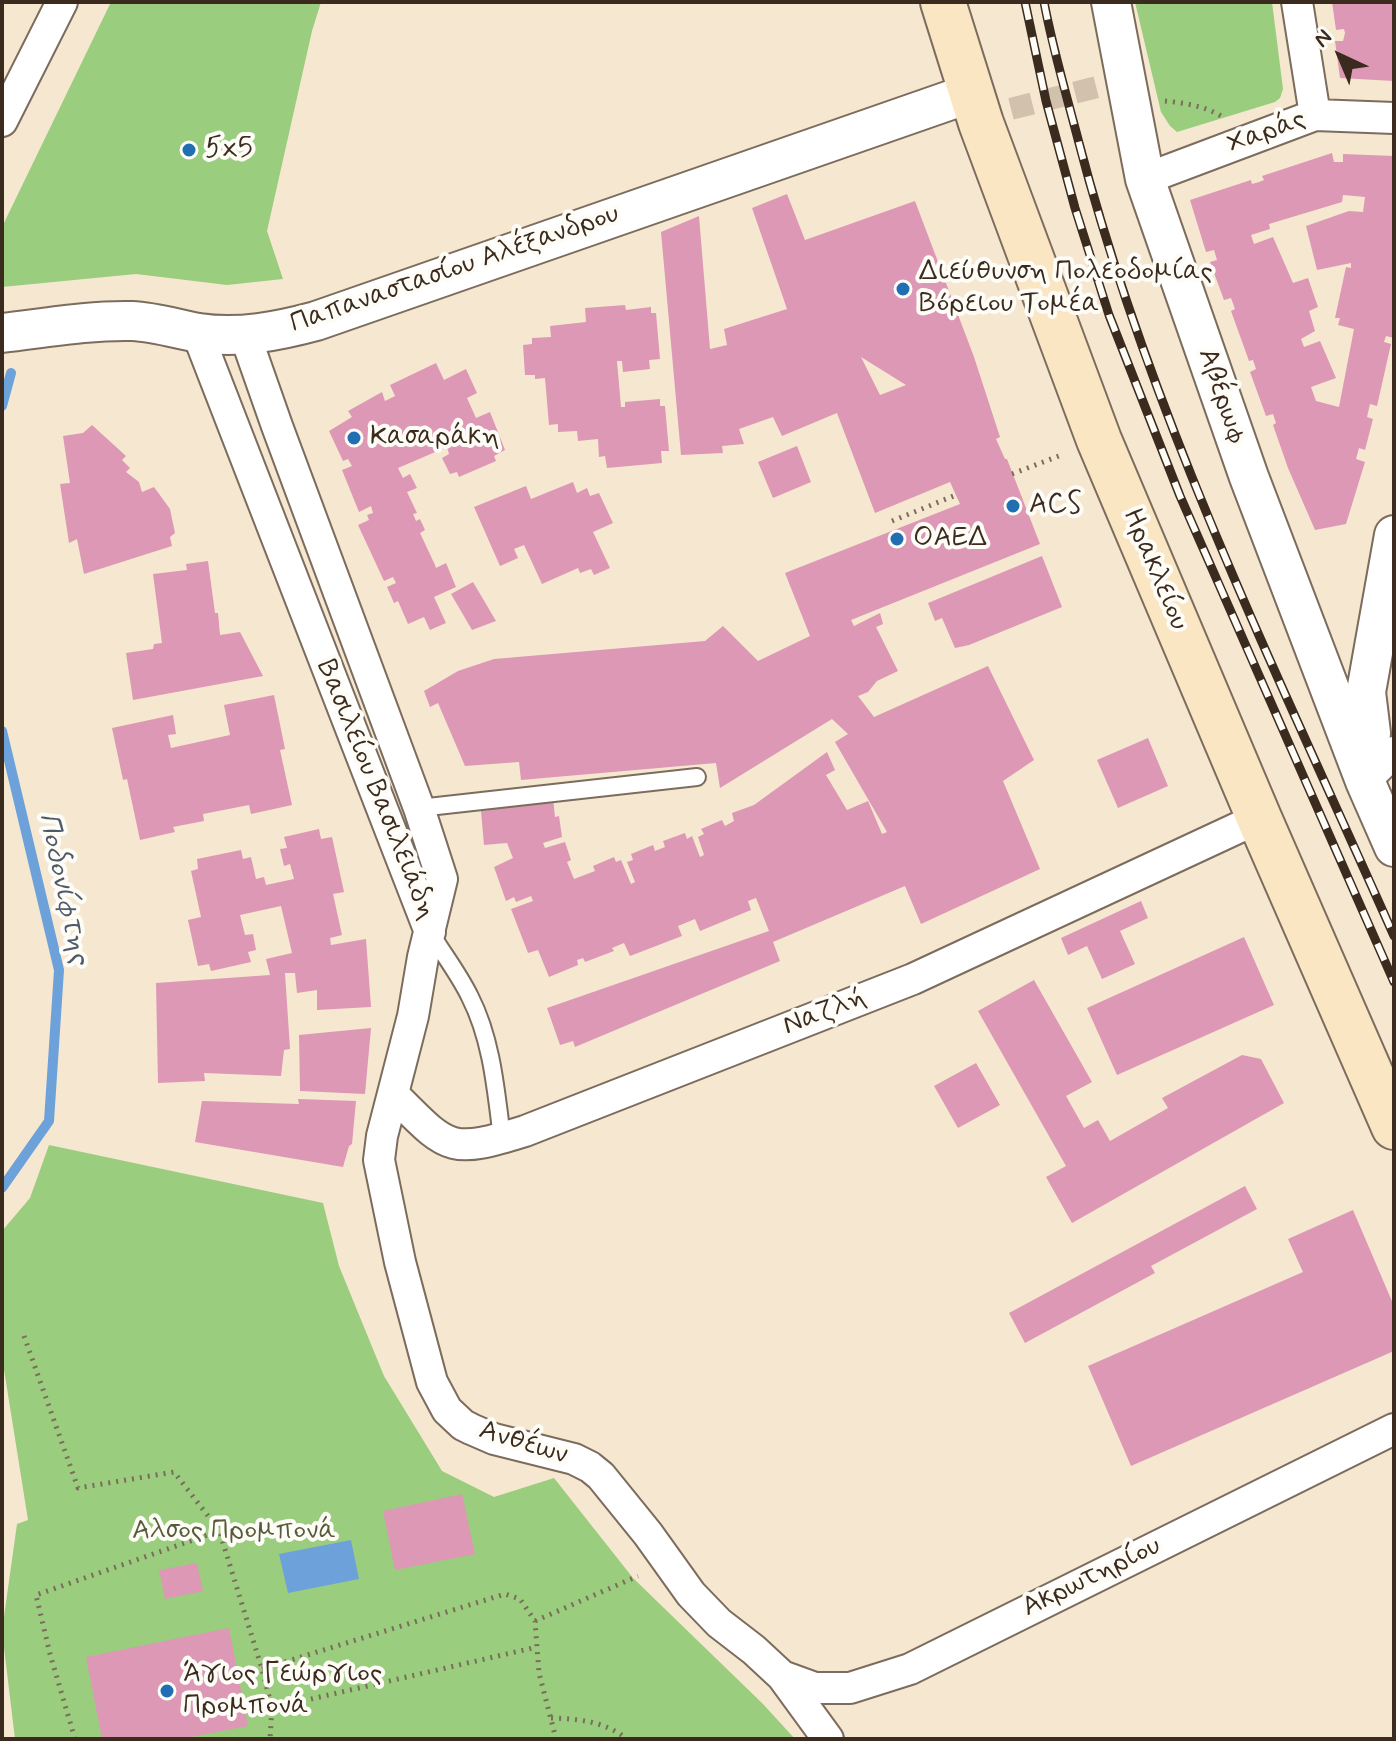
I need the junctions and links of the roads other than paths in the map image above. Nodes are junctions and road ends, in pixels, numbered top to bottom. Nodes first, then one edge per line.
1 (62, 2) edge
2 (943, 2) edge
3 (1111, 2) edge
4 (1297, 2) edge
5 (971, 93) junction
6 (1315, 115) junction
7 (1394, 118) edge
8 (2, 121) edge
9 (1145, 179) junction
10 (197, 332) junction
11 (2, 333) edge
12 (245, 335) junction
13 (1394, 535) edge
14 (1394, 752) edge
15 (697, 777) dead end
16 (1365, 781) junction
17 (419, 808) junction
18 (1259, 818) junction
19 (1394, 847) edge
20 (430, 932) junction
21 (393, 1094) junction
22 (1394, 1127) edge
23 (502, 1138) junction
24 (1394, 1429) edge
25 (782, 1676) junction
26 (828, 1739) edge

1 - 8 street
2 - 5 main road, Ηρακλείου
3 - 9 street, Αβέρωφ
4 - 6 street
5 - 12 street, Παπαναστασίου Αλέξανδρου
5 - 18 main road, Ηρακλείου
6 - 7 street, Χαράς
6 - 9 street, Χαράς
9 - 16 street, Αβέρωφ
10 - 11 street, Παπαναστασίου Αλέξανδρου
10 - 12 street, Παπαναστασίου Αλέξανδρου
10 - 20 street, Βασιλείου Βασιλειάδη
12 - 17 street, Βασιλείου Βασιλειάδη
13 - 16 street
14 - 16 street
15 - 17 lane
16 - 19 street
17 - 20 street, Βασιλείου Βασιλειάδη
18 - 22 main road, Ηρακλείου
18 - 23 street, Ναζλή
20 - 21 street, Ανθέων
20 - 23 lane
21 - 23 street, Ναζλή
21 - 25 street, Ανθέων
24 - 25 street, Ακρωτηρίου
25 - 26 street, Ανθέων

